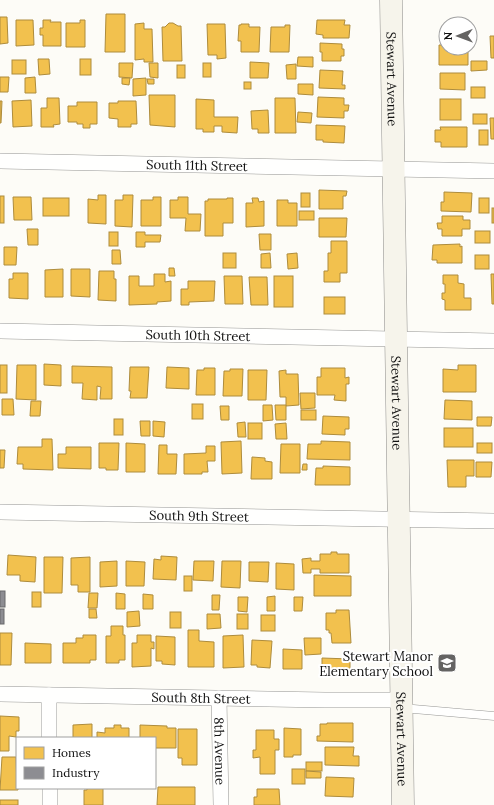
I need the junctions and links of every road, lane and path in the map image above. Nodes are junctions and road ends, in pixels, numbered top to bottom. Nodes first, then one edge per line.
1 (390, 0) edge
2 (0, 161) edge
3 (394, 169) junction
4 (494, 171) edge
5 (0, 331) edge
6 (396, 339) junction
7 (494, 341) edge
8 (0, 512) edge
9 (399, 519) junction
10 (494, 521) edge
11 (0, 694) edge
12 (49, 695) junction
13 (219, 698) junction
14 (402, 704) junction
15 (494, 716) edge
16 (49, 737) edge
17 (50, 789) edge
18 (50, 805) edge
19 (221, 805) edge
20 (403, 805) edge

1 - 3 main road, Stewart Avenue
2 - 3 street, South 11th Street
3 - 4 street, South 11th Street
3 - 6 main road, Stewart Avenue
5 - 6 street, South 10th Street
6 - 7 street, South 10th Street
6 - 9 main road, Stewart Avenue
8 - 9 street, South 9th Street
9 - 10 street, South 9th Street
9 - 14 main road, Stewart Avenue
11 - 12 street, South 8th Street
12 - 13 street, South 8th Street
12 - 16 street
13 - 14 street, South 8th Street
13 - 19 street, 8th Avenue
14 - 15 lane
14 - 20 main road, Stewart Avenue
17 - 18 street

